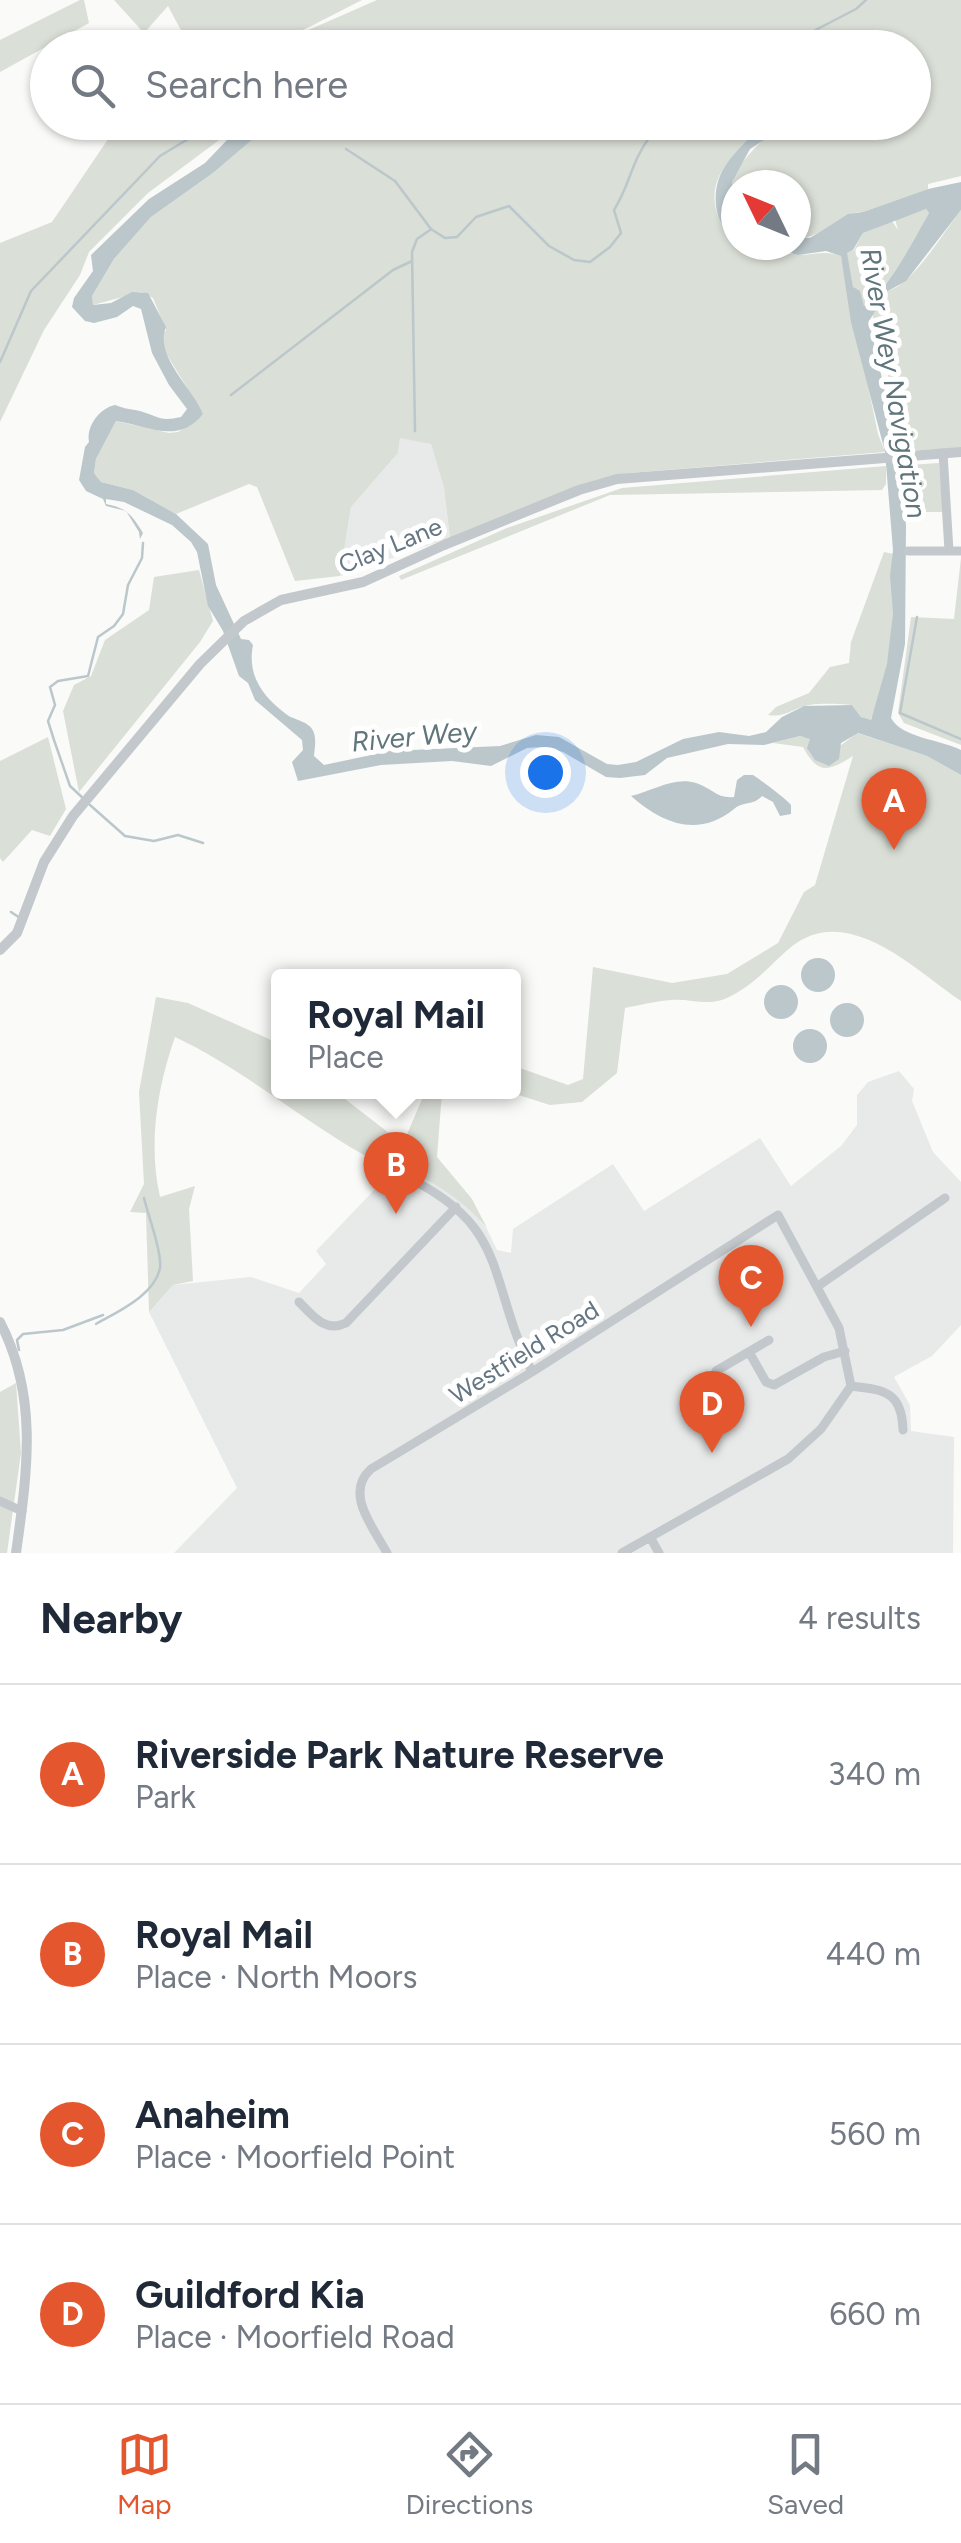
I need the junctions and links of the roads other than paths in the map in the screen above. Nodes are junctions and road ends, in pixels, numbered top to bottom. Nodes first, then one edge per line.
1 (961, 452) edge
2 (937, 454) junction
3 (908, 551) dead end
4 (949, 551) junction
5 (961, 551) edge
6 (0, 950) edge
7 (396, 1172) dead end
8 (945, 1198) dead end
9 (456, 1206) junction
10 (818, 1286) junction
11 (299, 1302) dead end
12 (0, 1322) edge
13 (768, 1340) dead end
14 (5, 1345) edge
15 (748, 1352) junction
16 (846, 1352) junction
17 (716, 1371) dead end
18 (532, 1372) junction
19 (851, 1386) junction
20 (903, 1430) dead end
21 (0, 1501) edge
22 (22, 1511) junction
23 (650, 1538) junction
24 (16, 1553) edge
25 (387, 1553) edge
26 (622, 1553) edge
27 (659, 1553) edge

1 - 2 street, Clay Lane
2 - 4 street
2 - 6 street, Clay Lane
3 - 4 street
4 - 5 street
7 - 9 street
8 - 10 street
9 - 11 street
9 - 18 street
10 - 16 street
10 - 18 street, Westfield Road
12 - 14 street
13 - 15 street
14 - 22 street
15 - 16 street
15 - 17 street
16 - 19 street
18 - 25 street, Westfield Road
19 - 20 street
19 - 23 street
21 - 22 street
22 - 24 street
23 - 26 street
23 - 27 street

